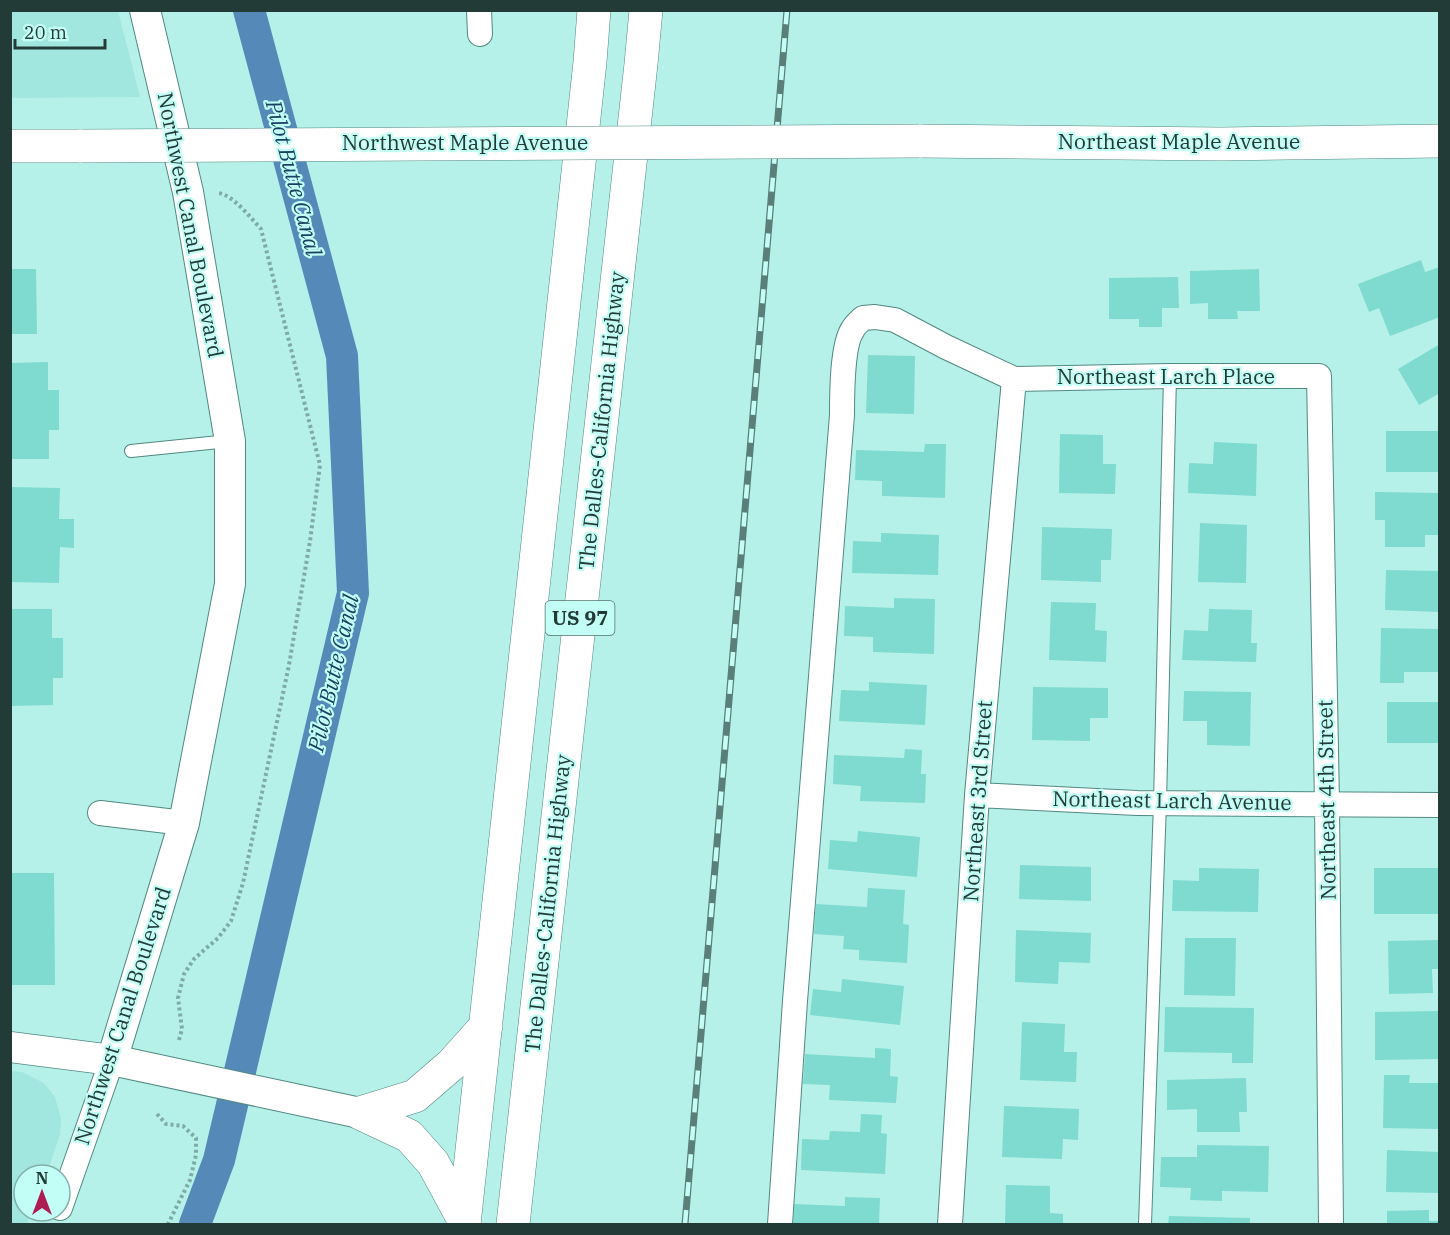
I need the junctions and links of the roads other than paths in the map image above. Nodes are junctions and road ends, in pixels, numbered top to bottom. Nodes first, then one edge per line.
1 (145, 10) edge
2 (594, 10) edge
3 (646, 10) edge
4 (919, 141) joint
5 (1440, 141) edge
6 (10, 146) edge
7 (1170, 376) junction
8 (1319, 376) joint
9 (1014, 379) junction
10 (230, 441) junction
11 (131, 451) dead end
12 (977, 795) junction
13 (1160, 803) junction
14 (1328, 804) junction
15 (1440, 805) edge
16 (100, 813) dead end
17 (184, 823) junction
18 (486, 1026) junction
19 (10, 1047) edge
20 (112, 1060) junction
21 (360, 1113) junction
22 (72, 1172) edge
23 (465, 1223) edge
24 (513, 1224) edge
25 (780, 1224) edge
26 (950, 1224) edge
27 (1144, 1224) edge
28 (1330, 1224) edge

1 - 10 street, Northwest Canal Boulevard
2 - 18 main road, US 97
3 - 24 main road, The Dalles-California Highway / US 97
4 - 5 main road, Northeast Maple Avenue
4 - 6 main road, Northwest Maple Avenue, bridge
7 - 8 street, Northeast Larch Place
7 - 9 street, Northeast Larch Place
7 - 13 lane
8 - 14 street, Northeast 4th Street
9 - 12 street, Northeast 3rd Street
9 - 25 street
10 - 11 lane
10 - 17 street, Northwest Canal Boulevard
12 - 13 street, Northeast Larch Avenue
12 - 26 street, Northeast 3rd Street
13 - 14 street, Northeast Larch Avenue
13 - 27 lane
14 - 15 street, Northeast Larch Avenue
14 - 28 street, Northeast 4th Street
16 - 17 street
17 - 20 street, Northwest Canal Boulevard
18 - 21 main road
18 - 23 main road, US 97
19 - 20 street
20 - 21 street
20 - 22 street, Northwest Canal Boulevard
21 - 23 main road

